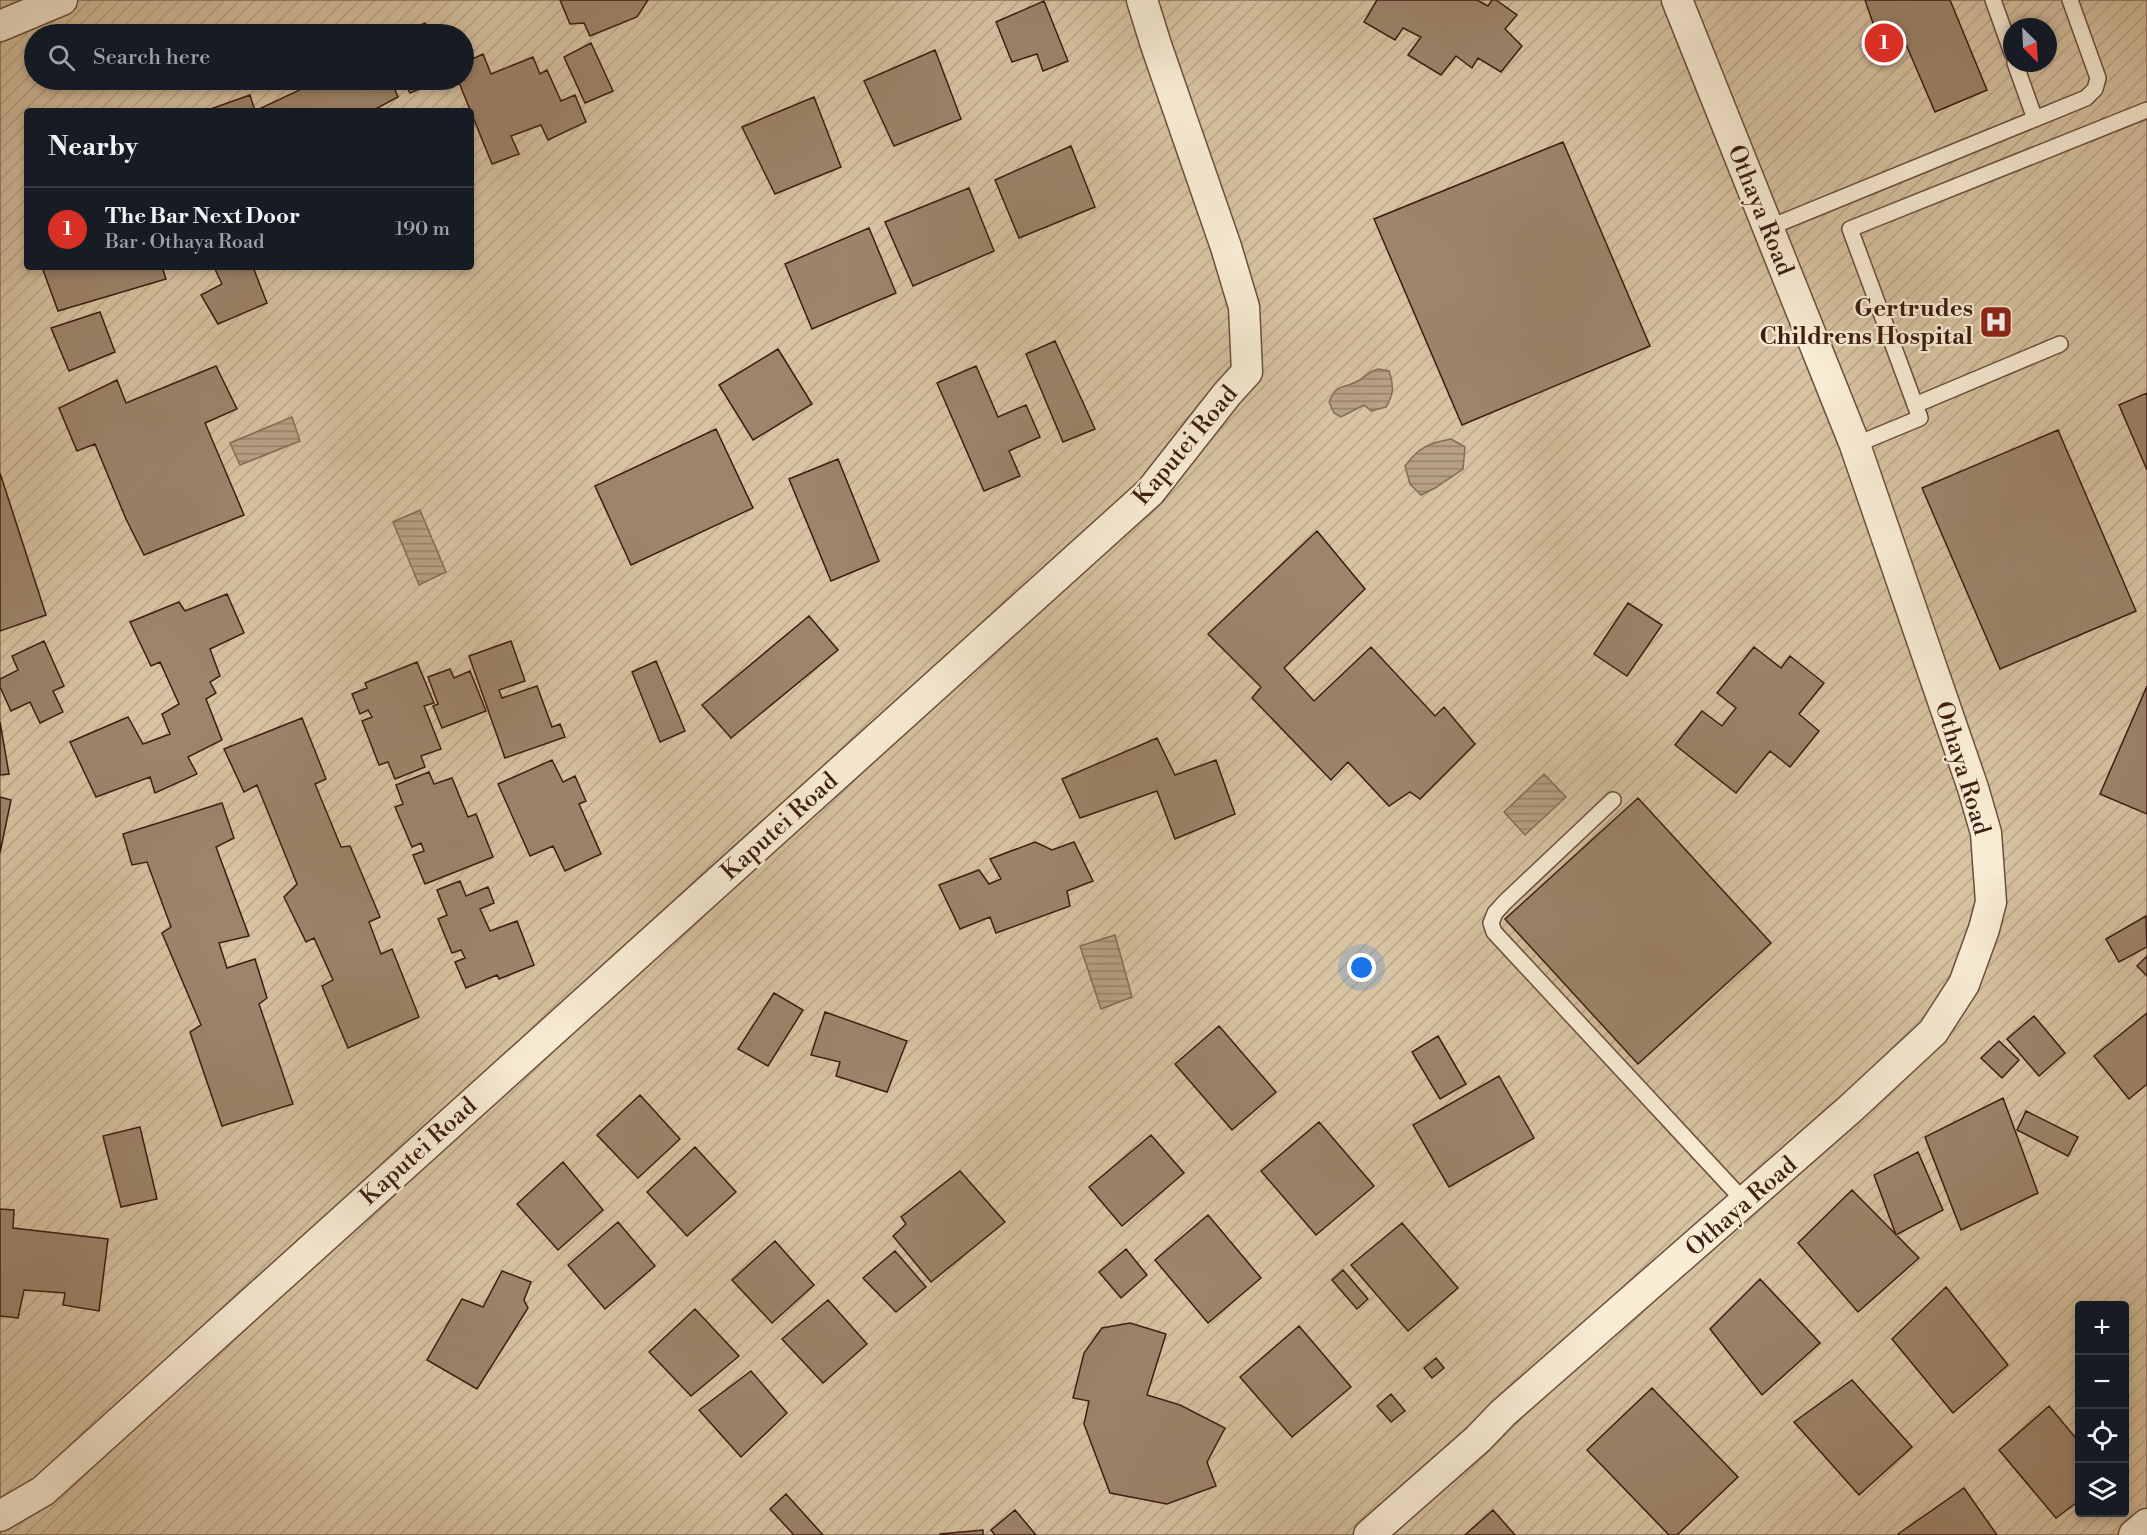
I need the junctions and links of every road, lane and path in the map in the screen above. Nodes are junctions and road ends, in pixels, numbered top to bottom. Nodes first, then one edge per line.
1 (62, 0) edge
2 (1142, 0) edge
3 (1677, 0) edge
4 (1993, 0) edge
5 (2070, 0) edge
6 (0, 26) edge
7 (2003, 28) edge
8 (2018, 72) edge
9 (2147, 110) edge
10 (2035, 119) junction
11 (1768, 228) junction
12 (2060, 344) dead end
13 (1915, 405) junction
14 (1855, 445) junction
15 (1613, 800) dead end
16 (1745, 1202) junction
17 (0, 1516) edge
18 (2147, 1524) edge
19 (1369, 1535) edge
20 (2134, 1535) edge

1 - 6 street
2 - 17 street, Kaputei Road
3 - 11 street, Othaya Road
4 - 7 lane
5 - 10 lane
8 - 10 lane
9 - 13 lane
10 - 11 lane
11 - 14 street, Othaya Road
12 - 13 lane
13 - 14 lane
14 - 16 street, Othaya Road
15 - 16 lane
16 - 19 street, Othaya Road
18 - 20 street

